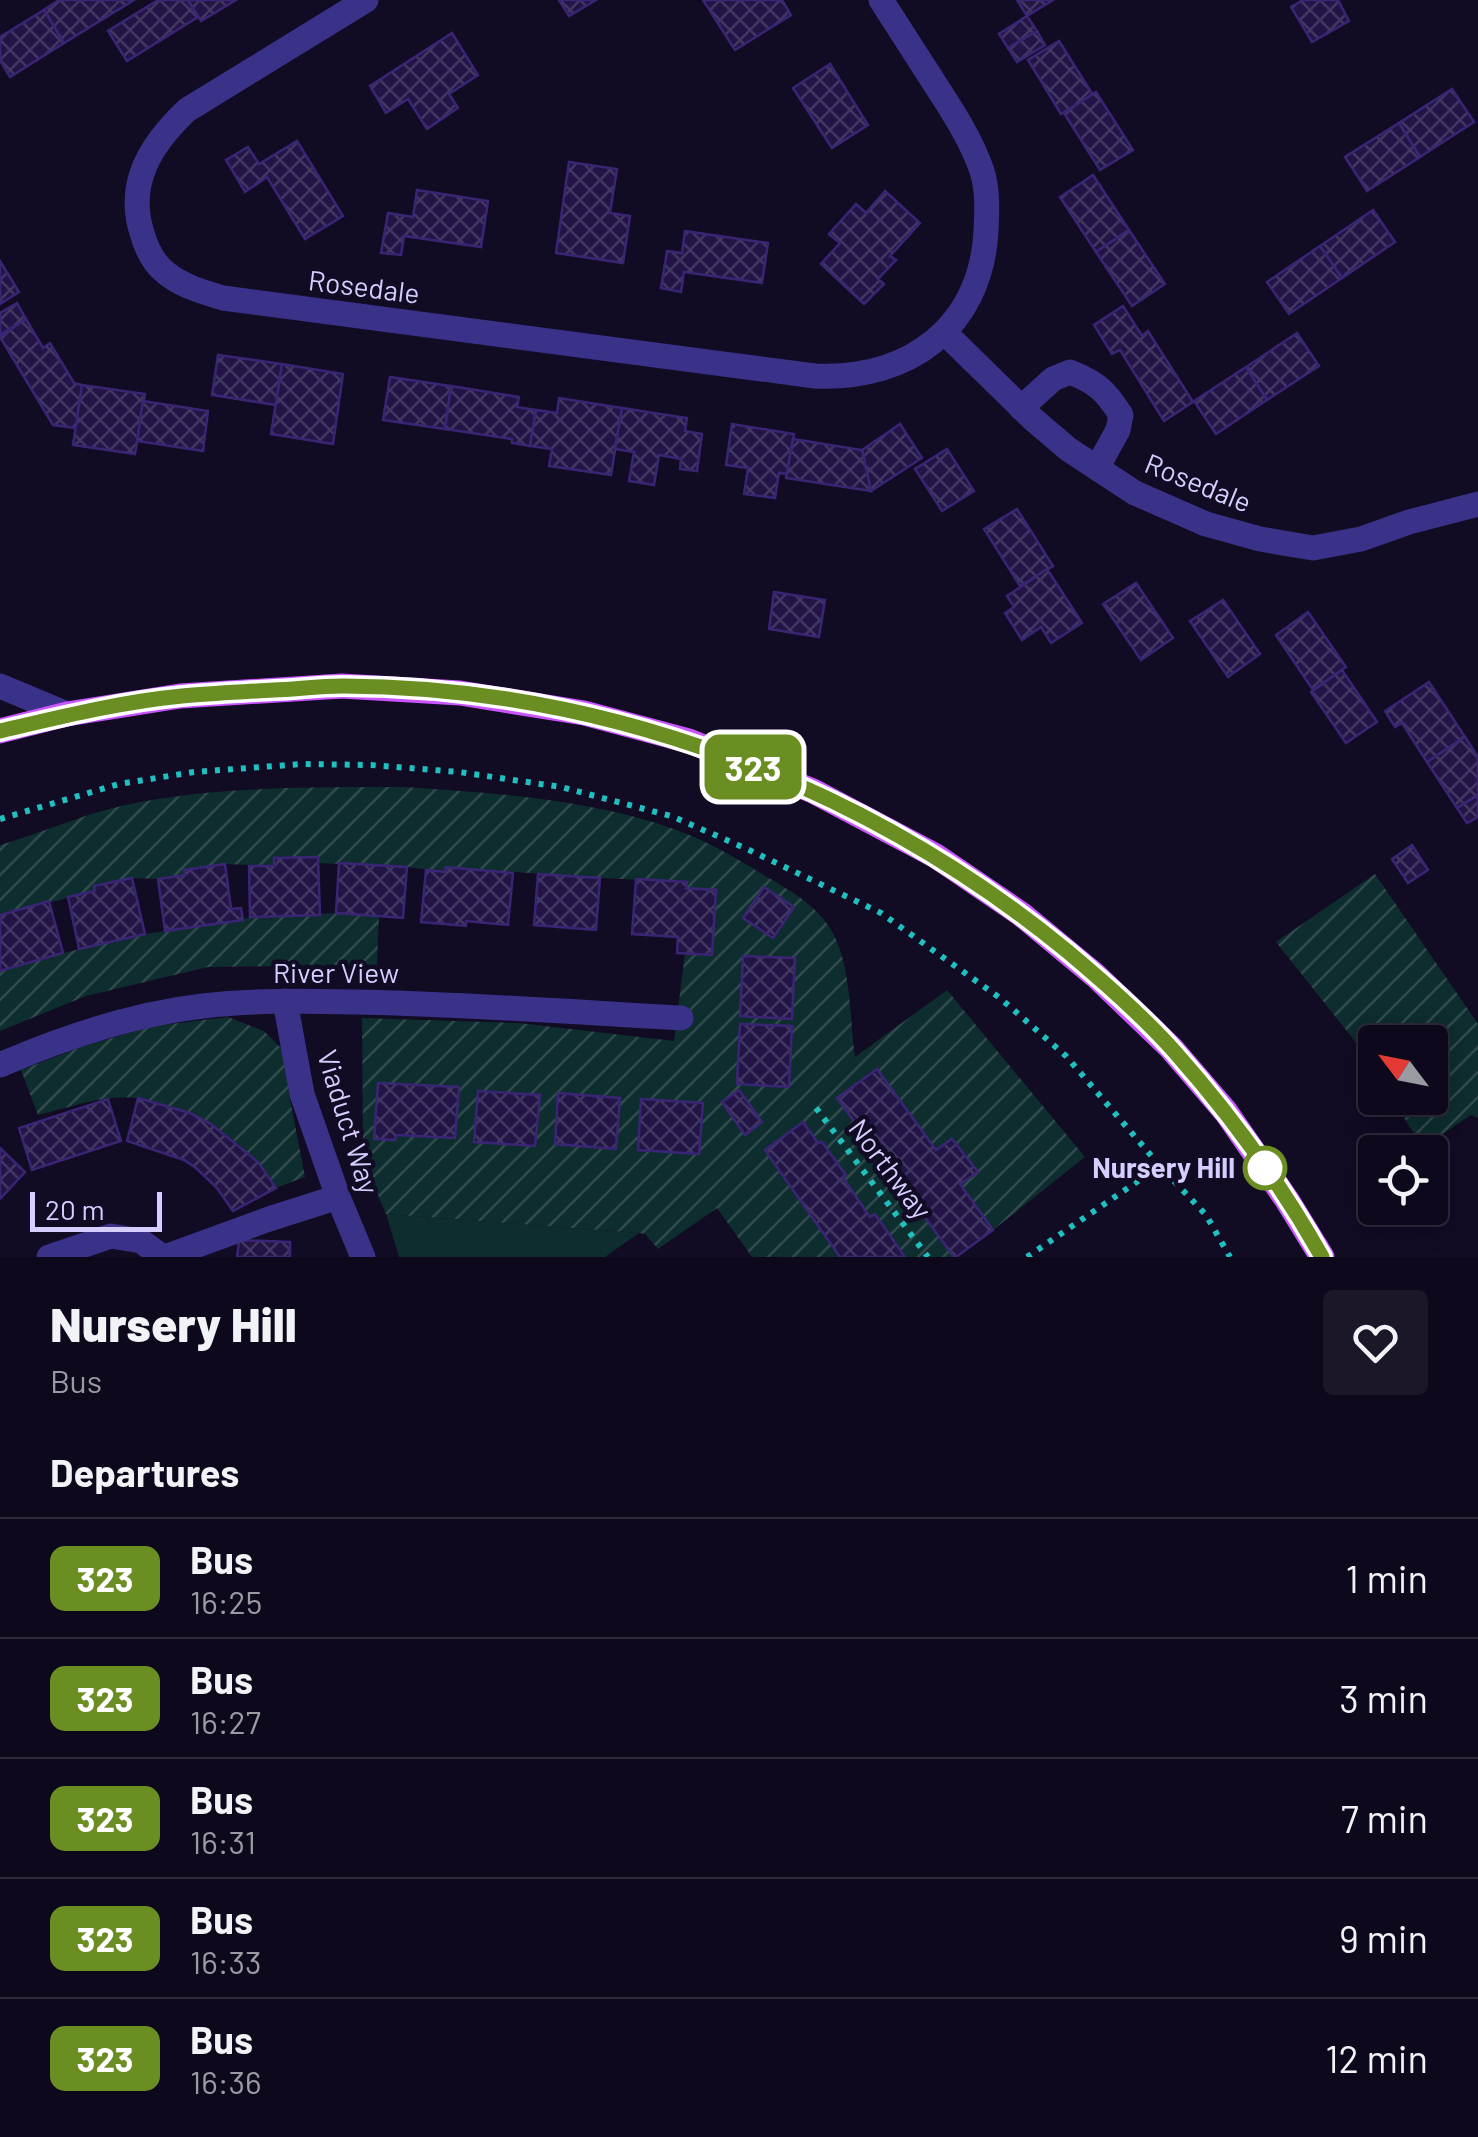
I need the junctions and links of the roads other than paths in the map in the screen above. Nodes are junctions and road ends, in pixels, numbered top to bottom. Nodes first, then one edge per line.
1 (366, 0) edge
2 (882, 0) edge
3 (946, 333) junction
4 (1021, 408) junction
5 (1097, 468) junction
6 (1478, 504) edge
7 (0, 686) edge
8 (67, 714) junction
9 (0, 731) edge
10 (285, 1001) junction
11 (681, 1018) dead end
12 (0, 1065) edge
13 (338, 1197) junction
14 (49, 1257) edge
15 (164, 1257) edge
16 (364, 1257) edge
17 (1322, 1257) edge

1 - 3 street, Rosedale
2 - 3 street, Rosedale
3 - 4 street, Rosedale
4 - 5 street, Rosedale
4 - 5 street
5 - 6 street, Rosedale
7 - 8 street
8 - 9 main road
8 - 17 main road
10 - 11 street, River View
10 - 12 street, River View
10 - 13 street, Viaduct Way
13 - 15 street
13 - 16 street, Viaduct Way
14 - 15 street

